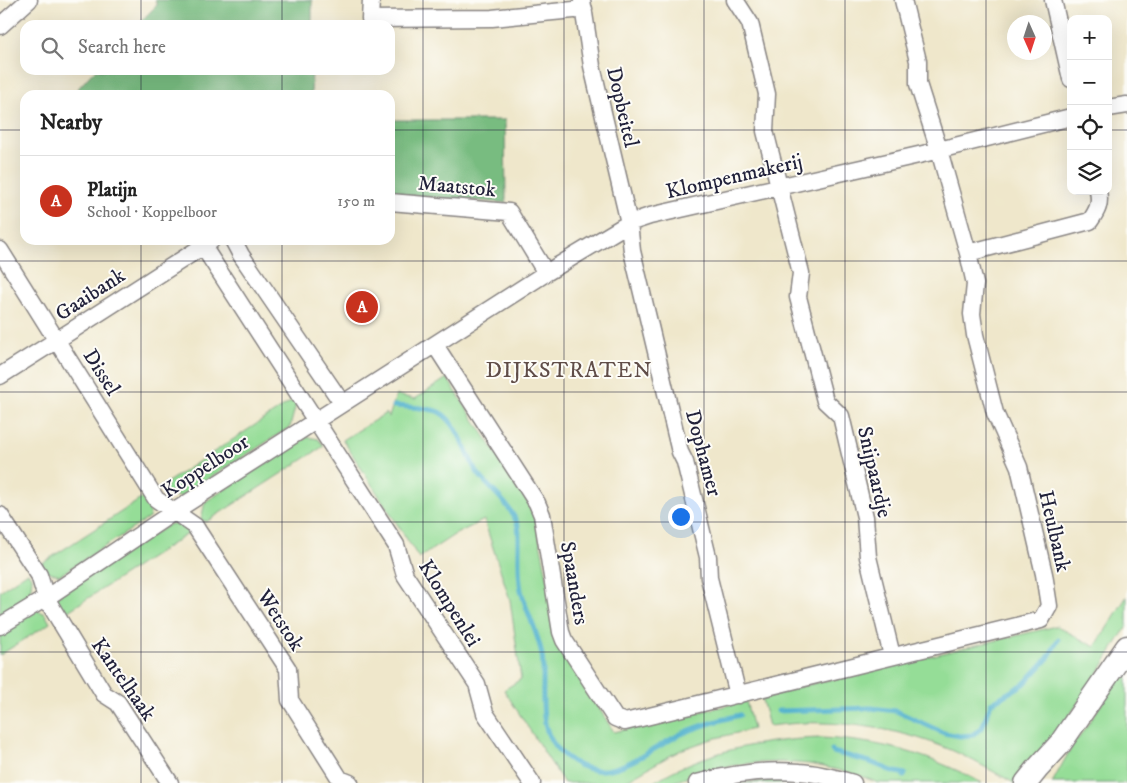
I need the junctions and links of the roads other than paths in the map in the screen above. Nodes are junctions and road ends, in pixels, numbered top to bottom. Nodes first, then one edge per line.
1 (29, 0) edge
2 (371, 0) edge
3 (735, 0) edge
4 (903, 0) edge
5 (1052, 0) edge
6 (583, 4) edge
7 (0, 26) edge
8 (1067, 62) edge
9 (1127, 105) edge
10 (1112, 107) edge
11 (1067, 118) edge
12 (939, 150) junction
13 (779, 187) junction
14 (1099, 195) edge
15 (395, 202) edge
16 (629, 222) junction
17 (200, 245) edge
18 (207, 245) edge
19 (236, 245) edge
20 (0, 250) edge
21 (968, 253) junction
22 (546, 273) junction
23 (57, 340) junction
24 (435, 344) junction
25 (0, 376) edge
26 (342, 403) junction
27 (316, 421) junction
28 (175, 511) junction
29 (0, 515) edge
30 (46, 598) junction
31 (0, 626) edge
32 (1127, 647) edge
33 (892, 656) junction
34 (738, 695) junction
35 (1060, 744) junction
36 (170, 783) edge
37 (350, 783) edge
38 (532, 783) edge
39 (697, 783) edge
40 (853, 783) edge
41 (1026, 783) edge
42 (1046, 783) edge

1 - 7 street
2 - 6 street
3 - 13 street, Snijpaardje
4 - 12 street, Heulbank
5 - 8 street
6 - 16 street, Dopbeitel
9 - 10 street
11 - 12 street, Klompenmakerij
12 - 13 street, Klompenmakerij
12 - 21 street, Heulbank
13 - 16 street, Klompenmakerij
13 - 33 street, Snijpaardje
14 - 21 street
15 - 22 street, Maatstok
16 - 22 street, Klompenmakerij
16 - 34 street, Dophamer
17 - 23 street, Gaaibank
18 - 27 street, Gaaibank
19 - 26 street
20 - 23 street, Dissel
21 - 33 street, Heulbank
22 - 24 street, Klompenmakerij
23 - 25 street, Gaaibank
23 - 28 street, Dissel
24 - 26 street, Koppelboor
24 - 34 street, Spaanders
26 - 27 street, Koppelboor
27 - 28 street, Koppelboor
27 - 38 street, Klompenlei
28 - 30 street, Koppelboor
28 - 37 street, Wetstok
29 - 30 street, Kantelhaak
30 - 31 street, Koppelboor
30 - 36 street, Kantelhaak
32 - 35 main road
33 - 34 street, Heulbank
35 - 41 main road
35 - 42 main road
39 - 40 street

